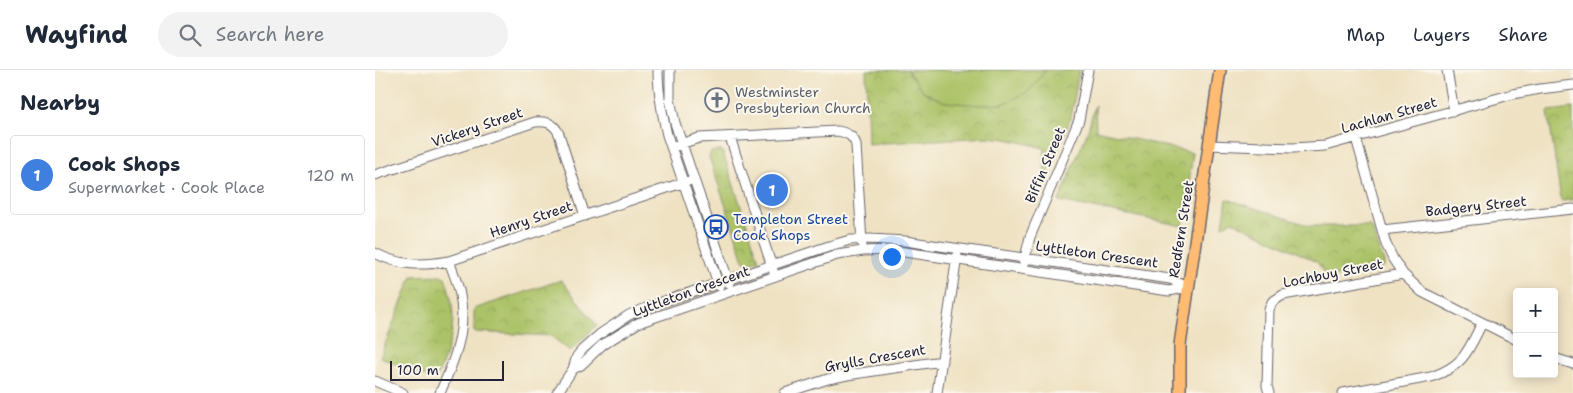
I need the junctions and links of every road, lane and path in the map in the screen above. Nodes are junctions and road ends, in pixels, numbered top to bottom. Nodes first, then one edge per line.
1 (658, 70) edge
2 (669, 70) edge
3 (1088, 70) edge
4 (1220, 70) edge
5 (1447, 70) edge
6 (1573, 85) edge
7 (1454, 111) junction
8 (730, 136) junction
9 (1356, 138) junction
10 (681, 143) junction
11 (1209, 145) junction
12 (671, 147) junction
13 (375, 175) edge
14 (694, 179) junction
15 (683, 183) junction
16 (1573, 209) edge
17 (585, 216) junction
18 (1382, 230) junction
19 (862, 239) junction
20 (958, 248) junction
21 (863, 251) junction
22 (375, 253) edge
23 (1025, 258) junction
24 (957, 260) junction
25 (449, 261) junction
26 (771, 264) junction
27 (1023, 270) junction
28 (1403, 274) junction
29 (775, 275) junction
30 (728, 279) junction
31 (717, 282) junction
32 (1188, 287) junction
33 (731, 290) junction
34 (721, 294) junction
35 (1482, 323) junction
36 (1513, 338) edge
37 (1558, 359) edge
38 (942, 361) junction
39 (1573, 364) edge
40 (573, 369) junction
41 (375, 381) edge
42 (403, 393) edge
43 (440, 393) edge
44 (557, 393) edge
45 (785, 393) edge
46 (937, 393) edge
47 (1180, 393) edge
48 (1269, 393) edge
49 (1343, 393) edge

1 - 12 street
2 - 10 street
3 - 23 street, Biffin Street
4 - 11 main road, Redfern Street
5 - 7 street
6 - 7 street, Lachlan Street
7 - 9 street, Lachlan Street
8 - 10 street
8 - 19 street
8 - 26 street
9 - 11 street, Lachlan Street
9 - 18 street
10 - 12 street
10 - 14 street
11 - 32 main road, Redfern Street
12 - 15 street
13 - 17 street, Vickery Street
14 - 15 street, Henry Street
14 - 30 street
15 - 17 street, Henry Street
15 - 31 street
16 - 18 street, Badgery Street
17 - 25 street, Henry Street
18 - 28 street
19 - 20 street, Lyttleton Crescent
19 - 21 street
19 - 26 street, Lyttleton Crescent
20 - 23 street, Lyttleton Crescent
20 - 24 street
21 - 24 street, Lyttleton Crescent
21 - 29 street, Lyttleton Crescent
22 - 25 street, Henry Street
23 - 27 street, Biffin Street
23 - 32 street, Lyttleton Crescent
24 - 27 street, Lyttleton Crescent
24 - 38 street
25 - 43 street
26 - 29 street
26 - 30 street, Lyttleton Crescent
27 - 32 street, Lyttleton Crescent
28 - 35 street
28 - 48 street, Lochbuy Street
29 - 33 street, Lyttleton Crescent
30 - 31 street, Lyttleton Crescent
30 - 33 street
31 - 34 street
31 - 40 street, Lyttleton Crescent
32 - 47 main road, Redfern Street
33 - 34 street, Lyttleton Crescent
34 - 40 street, Lyttleton Crescent
35 - 36 street
35 - 49 street
37 - 39 street
38 - 45 street, Grylls Crescent
38 - 46 street
40 - 44 street, Lyttleton Crescent
41 - 42 street

